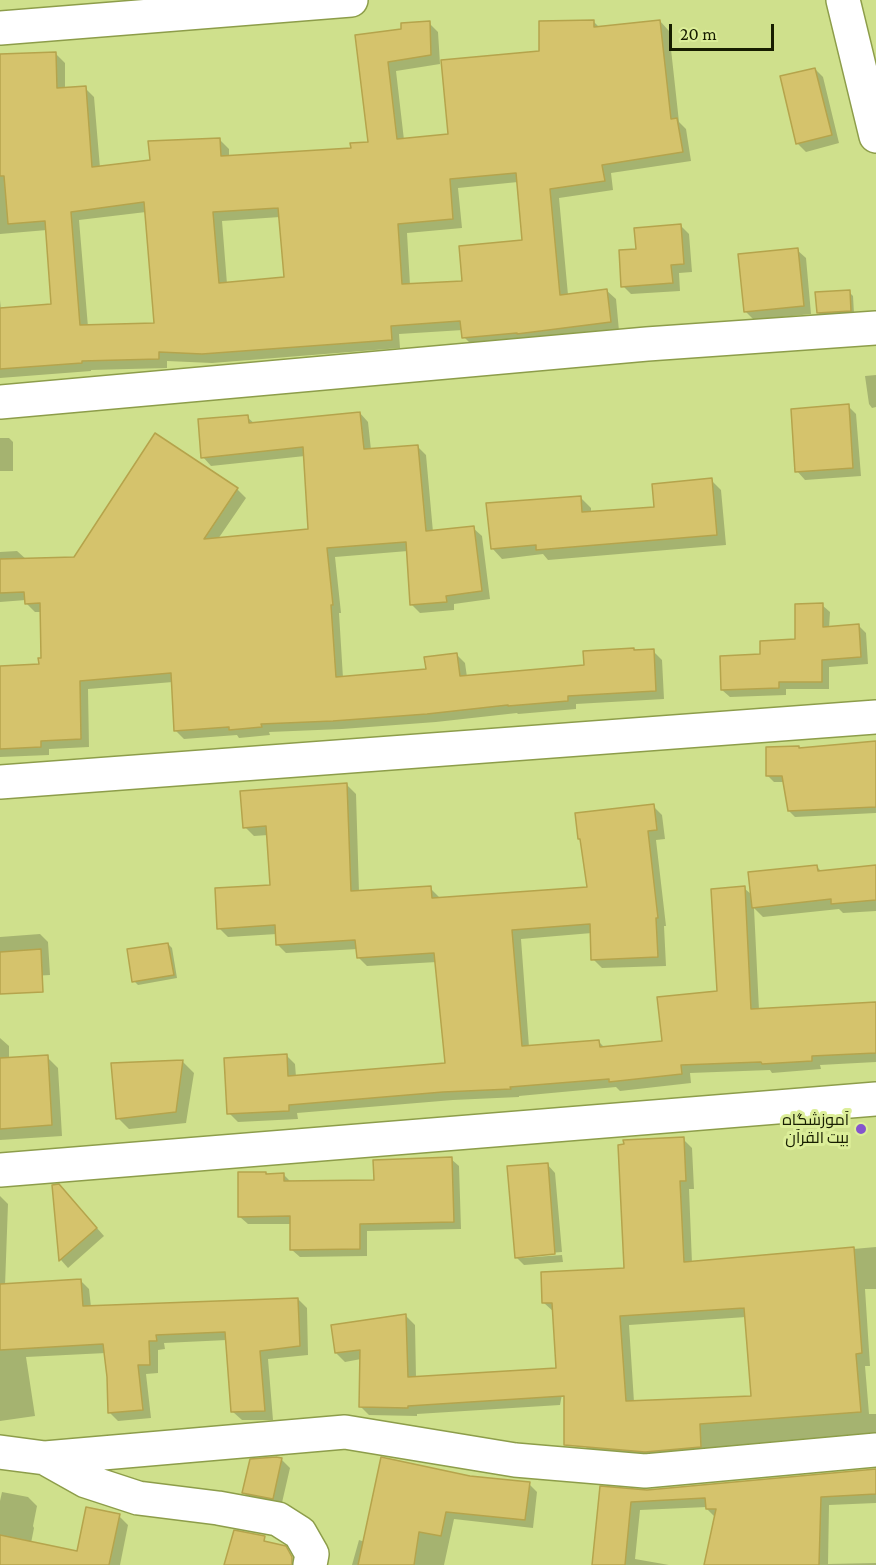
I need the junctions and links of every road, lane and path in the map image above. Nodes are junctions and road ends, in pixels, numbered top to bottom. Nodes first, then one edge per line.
1 (351, 0) edge
2 (843, 0) edge
3 (0, 28) edge
4 (876, 136) edge
5 (876, 328) edge
6 (0, 402) edge
7 (876, 717) edge
8 (0, 782) edge
9 (876, 1099) edge
10 (0, 1170) edge
11 (876, 1450) edge
12 (0, 1452) edge
13 (45, 1458) junction
14 (310, 1565) edge

1 - 3 street
2 - 4 street
5 - 6 street
7 - 8 street
9 - 10 street
11 - 13 street
12 - 13 street
13 - 14 street

